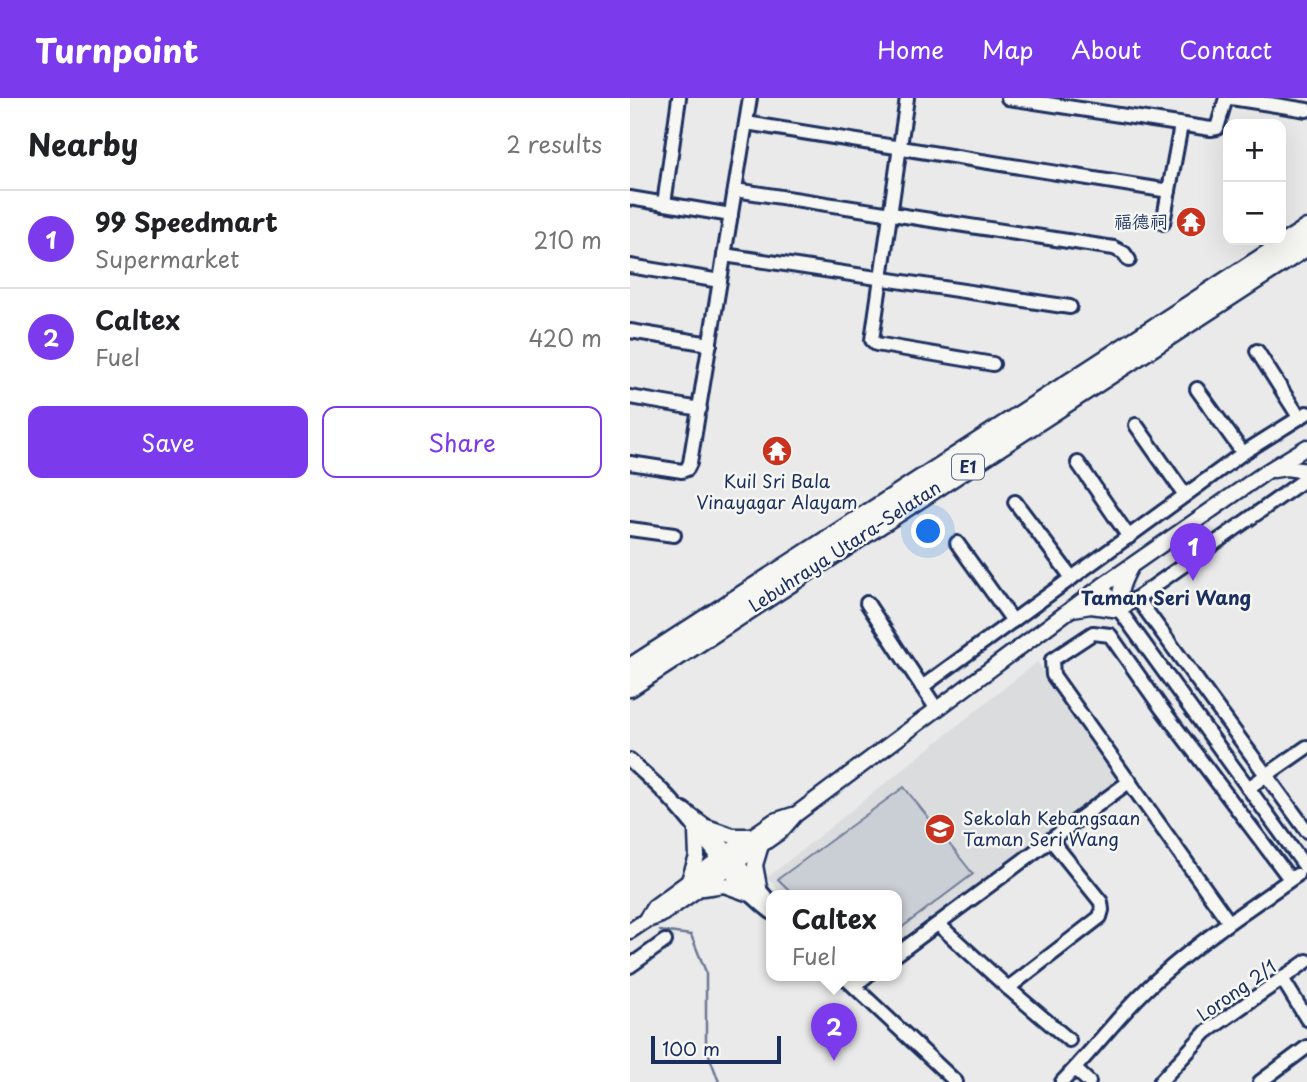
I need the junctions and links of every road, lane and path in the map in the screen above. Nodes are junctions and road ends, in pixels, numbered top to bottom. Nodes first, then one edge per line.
1 (679, 98) edge
2 (750, 98) edge
3 (907, 98) edge
4 (1008, 98) edge
5 (1228, 98) edge
6 (1307, 110) edge
7 (746, 123) junction
8 (1181, 125) junction
9 (899, 148) junction
10 (735, 190) junction
11 (1169, 191) junction
12 (630, 198) edge
13 (664, 204) junction
14 (889, 214) junction
15 (731, 215) junction
16 (1163, 223) dead end
17 (1307, 229) edge
18 (1307, 246) edge
19 (724, 255) junction
20 (1129, 260) dead end
21 (630, 266) edge
22 (879, 279) junction
23 (720, 281) junction
24 (1070, 307) dead end
25 (630, 331) edge
26 (710, 344) junction
27 (1257, 351) dead end
28 (993, 364) dead end
29 (1197, 389) dead end
30 (630, 397) edge
31 (699, 409) junction
32 (1303, 415) edge
33 (1136, 425) dead end
34 (1303, 452) edge
35 (1243, 453) junction
36 (630, 463) edge
37 (1078, 463) dead end
38 (1307, 469) edge
39 (1266, 472) junction
40 (1307, 478) edge
41 (1185, 495) junction
42 (1015, 502) dead end
43 (630, 529) edge
44 (674, 535) dead end
45 (1129, 537) junction
46 (957, 543) dead end
47 (1132, 565) junction
48 (1072, 578) junction
49 (1102, 586) junction
50 (1137, 598) junction
51 (867, 603) dead end
52 (1072, 609) junction
53 (1120, 610) junction
54 (1013, 621) junction
55 (630, 668) edge
56 (630, 687) edge
57 (922, 687) junction
58 (936, 708) junction
59 (1307, 747) edge
60 (630, 760) edge
61 (1267, 775) junction
62 (1130, 781) junction
63 (1248, 788) junction
64 (701, 829) junction
65 (1307, 831) edge
66 (1051, 840) junction
67 (757, 841) junction
68 (728, 860) junction
69 (1307, 868) edge
70 (1290, 879) junction
71 (692, 886) junction
72 (755, 891) junction
73 (766, 899) edge
74 (766, 905) edge
75 (1229, 922) junction
76 (938, 923) junction
77 (630, 931) edge
78 (665, 941) dead end
79 (902, 950) edge
80 (1307, 961) edge
81 (630, 965) edge
82 (1283, 980) junction
83 (849, 981) edge
84 (860, 981) edge
85 (854, 986) junction
86 (1007, 988) junction
87 (1307, 1019) edge
88 (1069, 1040) dead end
89 (1307, 1047) edge
90 (1075, 1069) junction
91 (956, 1082) edge
92 (1062, 1082) edge
93 (1089, 1082) edge
94 (1160, 1082) edge
95 (1260, 1082) edge

1 - 13 street
2 - 7 street
3 - 9 street
4 - 8 street
5 - 6 street
5 - 8 street
7 - 9 street
7 - 10 street
8 - 11 street
9 - 11 street
9 - 14 street
10 - 14 street
10 - 15 street
11 - 16 street
12 - 13 street
13 - 15 street
14 - 20 street
14 - 22 street
15 - 19 street
17 - 55 highway, Lebuhraya Utara–Selatan / E1
18 - 56 highway, Lebuhraya Utara–Selatan / E1
19 - 22 street
19 - 23 street
21 - 23 street
22 - 24 street
22 - 28 street
23 - 26 street
25 - 26 street
26 - 31 street
27 - 32 street
29 - 35 street
30 - 31 street
31 - 36 street
32 - 35 street
33 - 41 street
34 - 38 street
34 - 39 main road
35 - 41 street
37 - 45 street
38 - 39 main road
39 - 47 main road
40 - 50 street
41 - 45 street
42 - 48 street
43 - 44 street
45 - 48 street
46 - 54 street
47 - 49 main road
47 - 53 main road
48 - 54 street
49 - 52 main road
49 - 53 street
50 - 53 street
50 - 61 street
51 - 57 street
52 - 53 main road
52 - 58 main road
53 - 63 street
54 - 57 street
57 - 58 street
58 - 67 main road
59 - 61 street
60 - 64 street
61 - 63 street
61 - 65 street
62 - 66 street
62 - 70 street
62 - 75 street
63 - 69 street
64 - 67 main road
64 - 68 street
64 - 71 main road
66 - 76 street
66 - 86 street
67 - 68 main road
67 - 72 main road
68 - 71 main road
68 - 72 street
69 - 70 street
70 - 75 street
71 - 72 main road
71 - 77 main road
72 - 73 street
72 - 74 street
75 - 90 street
76 - 79 street
76 - 86 street
78 - 81 street
80 - 82 street, Lorong 2/1
82 - 87 street
82 - 94 street, Lorong 2/1
83 - 85 street
84 - 85 street
85 - 91 street
86 - 88 street
89 - 95 street
90 - 92 street
90 - 93 street

